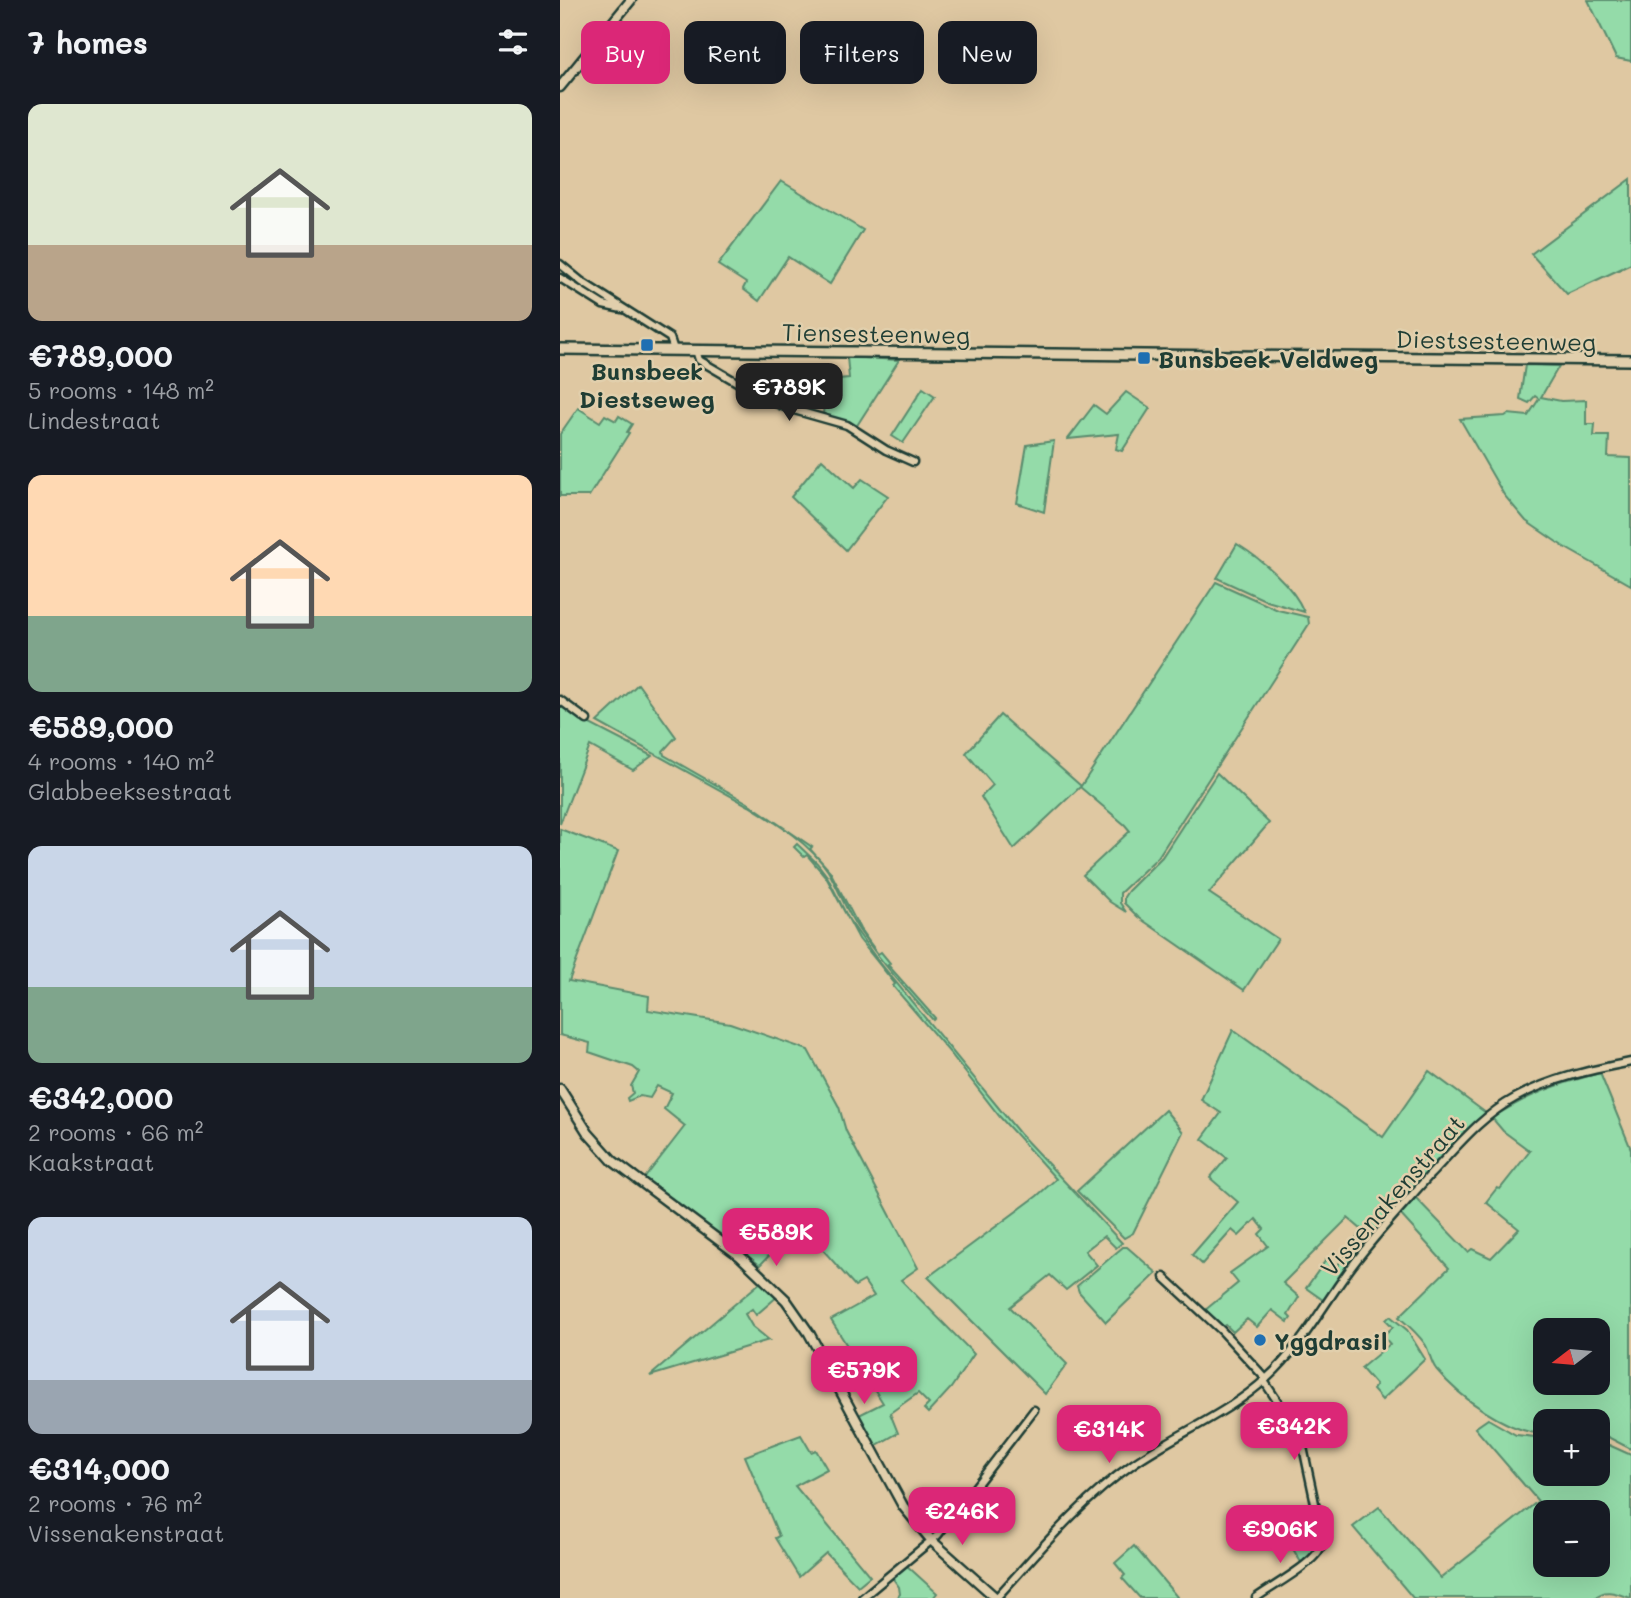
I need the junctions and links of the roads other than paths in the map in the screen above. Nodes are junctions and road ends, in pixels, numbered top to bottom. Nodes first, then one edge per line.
1 (631, 0) edge
2 (560, 86) edge
3 (560, 264) edge
4 (560, 278) edge
5 (624, 309) junction
6 (560, 349) edge
7 (674, 350) junction
8 (696, 350) junction
9 (1192, 356) joint
10 (1631, 360) edge
11 (913, 462) dead end
12 (560, 700) edge
13 (587, 720) dead end
14 (1631, 1062) edge
15 (560, 1089) edge
16 (1164, 1277) dead end
17 (1265, 1380) junction
18 (1034, 1410) dead end
19 (932, 1541) junction
20 (862, 1598) edge
21 (997, 1598) edge
22 (1256, 1598) edge

1 - 2 street
3 - 5 street
4 - 5 street
5 - 7 street
6 - 7 main road, Tiensesteenweg
7 - 8 main road, Tiensesteenweg
8 - 9 main road, Tiensesteenweg
8 - 11 street
9 - 10 main road, Diestsesteenweg
12 - 13 street
14 - 17 street, Vissenakenstraat
15 - 19 street
16 - 17 street
17 - 21 street, Vissenakenstraat
17 - 22 street
18 - 19 street
19 - 20 street
19 - 21 street

